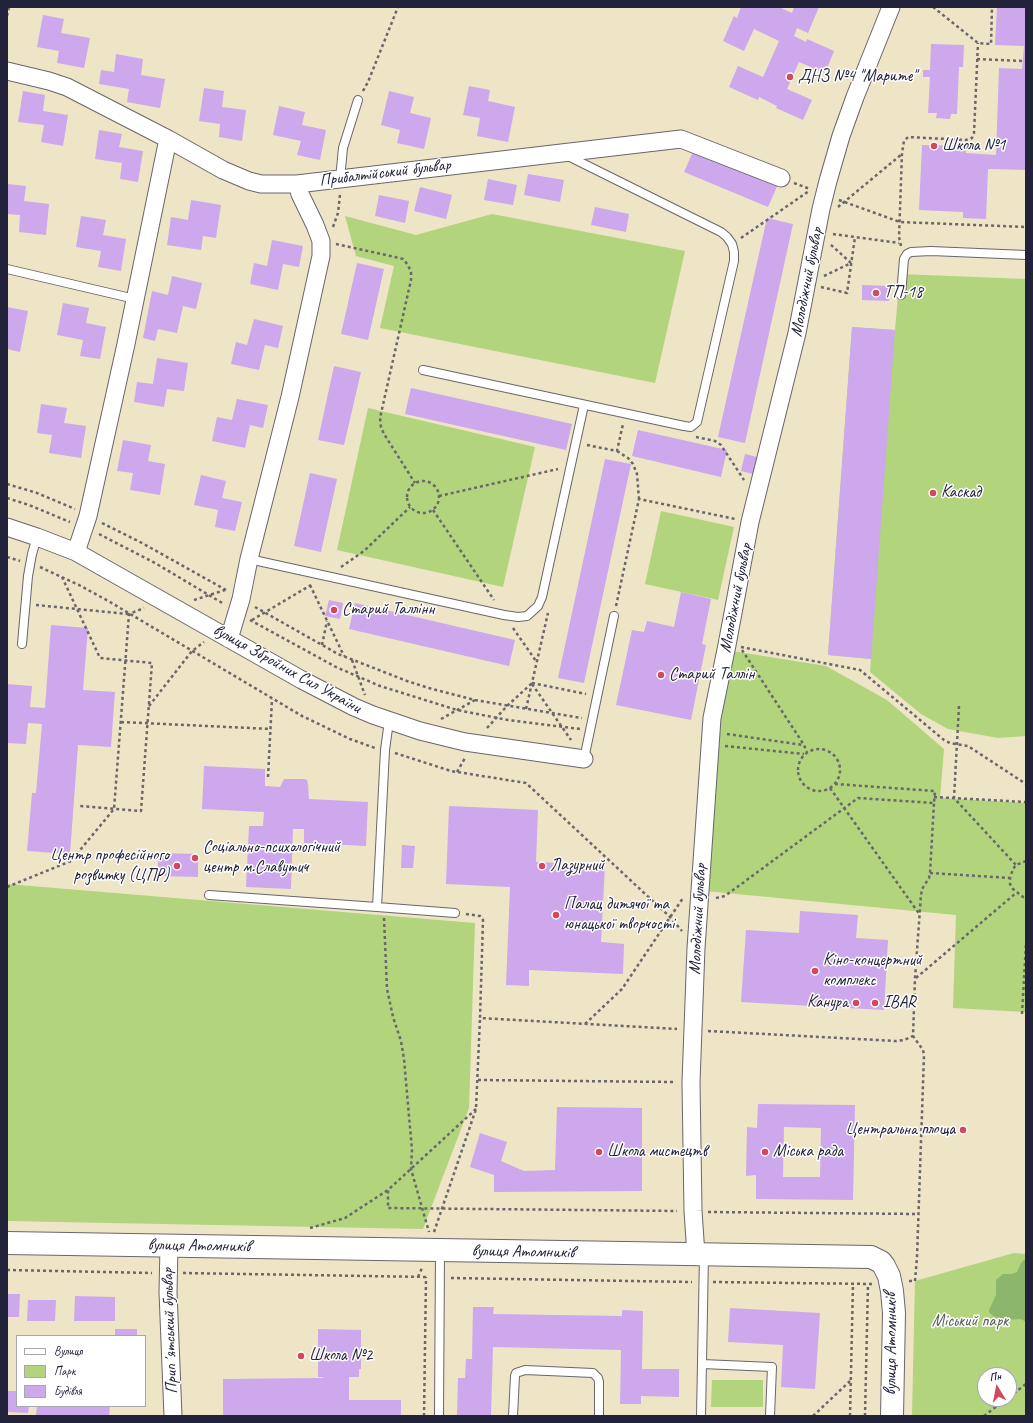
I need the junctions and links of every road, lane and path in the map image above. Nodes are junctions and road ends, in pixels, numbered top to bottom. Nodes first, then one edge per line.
1 (10, 7) edge
2 (398, 7) edge
3 (891, 7) edge
4 (934, 7) edge
5 (992, 7) edge
6 (7, 16) edge
7 (978, 43) junction
8 (977, 59) junction
9 (1023, 61) dead end
10 (7, 71) edge
11 (358, 100) joint
12 (168, 139) junction
13 (561, 153) junction
14 (902, 153) junction
15 (781, 178) joint
16 (340, 179) junction
17 (296, 184) junction
18 (824, 195) junction
19 (844, 202) junction
20 (900, 222) junction
21 (1026, 226) edge
22 (817, 228) junction
23 (855, 237) junction
24 (320, 241) junction
25 (732, 244) junction
26 (1026, 255) edge
27 (851, 263) junction
28 (7, 269) edge
29 (807, 284) junction
30 (901, 295) dead end
31 (136, 299) junction
32 (423, 370) dead end
33 (584, 405) junction
34 (623, 420) dead end
35 (692, 436) dead end
36 (587, 444) dead end
37 (617, 451) junction
38 (571, 466) junction
39 (415, 483) junction
40 (7, 484) edge
41 (756, 494) junction
42 (439, 496) junction
43 (7, 498) edge
44 (639, 499) junction
45 (433, 510) junction
46 (86, 522) junction
47 (750, 522) junction
48 (7, 527) edge
49 (37, 537) junction
50 (76, 552) junction
51 (7, 557) edge
52 (250, 559) junction
53 (30, 563) junction
54 (62, 577) junction
55 (310, 585) dead end
56 (226, 590) junction
57 (168, 603) junction
58 (25, 604) junction
59 (77, 609) junction
60 (129, 614) junction
61 (504, 615) junction
62 (614, 616) joint
63 (327, 620) junction
64 (235, 621) junction
65 (22, 644) dead end
66 (322, 645) junction
67 (734, 646) junction
68 (192, 651) junction
69 (344, 656) junction
70 (352, 660) junction
71 (126, 661) junction
72 (536, 662) dead end
73 (358, 677) junction
74 (531, 683) junction
75 (597, 697) junction
76 (272, 699) junction
77 (475, 700) junction
78 (149, 706) junction
79 (507, 706) junction
80 (959, 706) dead end
81 (457, 710) junction
82 (373, 715) junction
83 (496, 718) junction
84 (592, 719) junction
85 (389, 721) junction
86 (121, 722) junction
87 (148, 723) junction
88 (271, 729) junction
89 (590, 730) junction
90 (420, 731) junction
91 (710, 738) junction
92 (474, 744) junction
93 (956, 744) junction
94 (804, 745) junction
95 (384, 750) junction
96 (806, 753) junction
97 (584, 759) junction
98 (457, 772) junction
99 (268, 777) dead end
100 (835, 784) junction
101 (1026, 784) edge
102 (830, 788) junction
103 (934, 797) junction
104 (954, 798) junction
105 (1026, 802) edge
106 (934, 803) junction
107 (79, 806) dead end
108 (114, 808) junction
109 (844, 809) junction
110 (1026, 861) edge
111 (1016, 865) junction
112 (930, 872) junction
113 (701, 873) junction
114 (1010, 878) junction
115 (7, 887) edge
116 (1016, 893) junction
117 (209, 895) dead end
118 (699, 897) junction
119 (1026, 897) edge
120 (381, 908) junction
121 (455, 913) joint
122 (920, 915) junction
123 (670, 916) junction
124 (1026, 944) edge
125 (696, 948) junction
126 (915, 978) junction
127 (1022, 1014) dead end
128 (480, 1018) junction
129 (585, 1024) junction
130 (693, 1030) junction
131 (913, 1036) junction
132 (478, 1080) junction
133 (691, 1082) junction
134 (476, 1110) junction
135 (411, 1169) junction
136 (388, 1190) junction
137 (423, 1208) junction
138 (442, 1208) junction
139 (693, 1211) junction
140 (919, 1214) junction
141 (434, 1239) junction
142 (7, 1244) edge
143 (168, 1246) junction
144 (290, 1248) junction
145 (700, 1255) junction
146 (7, 1270) edge
147 (168, 1273) junction
148 (426, 1277) dead end
149 (703, 1282) junction
150 (891, 1283) junction
151 (853, 1284) junction
152 (868, 1284) junction
153 (702, 1364) junction
154 (850, 1380) junction
155 (1026, 1384) edge
156 (1017, 1391) edge
157 (996, 1407) edge
158 (173, 1416) edge
159 (424, 1416) edge
160 (439, 1416) edge
161 (513, 1416) edge
162 (599, 1416) edge
163 (701, 1416) edge
164 (770, 1416) edge
165 (813, 1416) edge
166 (850, 1416) edge
167 (865, 1416) edge
168 (892, 1416) edge
169 (984, 1416) edge

1 - 6 path
2 - 11 path
3 - 18 street, Молодіжний бульвар
4 - 7 path
5 - 7 path
7 - 8 path
8 - 9 path
8 - 14 path
10 - 12 street, Прибалтійський бульвар
11 - 16 lane
12 - 17 street, Прибалтійський бульвар
12 - 31 street
13 - 15 street, Прибалтійський бульвар
13 - 16 street, Прибалтійський бульвар
13 - 25 lane
14 - 19 path
14 - 20 path
15 - 25 path
16 - 17 street, Прибалтійський бульвар
16 - 24 path
17 - 24 street
18 - 19 path
18 - 22 street, Молодіжний бульвар
19 - 20 path
19 - 22 path
20 - 21 path
20 - 23 path
22 - 23 path
22 - 27 path
22 - 29 street, Молодіжний бульвар
23 - 27 path
24 - 39 path
24 - 52 street
25 - 33 lane
26 - 30 lane
27 - 29 path
27 - 29 path
28 - 31 lane
29 - 41 street, Молодіжний бульвар
31 - 46 street
32 - 33 lane
33 - 38 lane
34 - 37 path
35 - 41 path
36 - 37 path
37 - 44 path
38 - 42 path
38 - 61 lane
39 - 42 path
39 - 45 path
40 - 46 path
41 - 47 street, Молодіжний бульвар
42 - 45 path
43 - 46 path
44 - 47 path
44 - 62 path
45 - 61 path
46 - 50 street
46 - 56 path
46 - 64 path
47 - 67 street, Молодіжний бульвар
48 - 49 street, вулиця Збройних Сил України
49 - 50 street, вулиця Збройних Сил України
49 - 53 lane
50 - 57 street, вулиця Збройних Сил України
51 - 53 path
52 - 61 lane
52 - 64 street
53 - 54 path
53 - 58 lane
54 - 59 path
54 - 60 path
55 - 63 path
56 - 57 path
56 - 64 path
57 - 60 path
57 - 64 street, вулиця Збройних Сил України
58 - 59 path
58 - 65 lane
59 - 60 path
59 - 71 path
60 - 68 path
60 - 71 path
61 - 72 path
62 - 75 lane
63 - 66 path
63 - 69 path
64 - 66 path
64 - 68 path
64 - 73 path
64 - 82 street, вулиця Збройних Сил України
66 - 69 path
67 - 91 street, Молодіжний бульвар
67 - 93 path
67 - 94 path
68 - 76 path
68 - 78 path
69 - 70 path
70 - 73 path
70 - 77 path
71 - 78 path
71 - 86 path
73 - 81 path
73 - 82 path
74 - 75 path
74 - 79 path
74 - 97 path
75 - 84 lane
76 - 88 path
76 - 95 path
77 - 79 path
77 - 81 path
78 - 87 path
79 - 83 path
79 - 84 path
80 - 93 path
81 - 83 path
81 - 90 path
82 - 85 street, вулиця Збройних Сил України
83 - 89 path
83 - 92 path
84 - 89 lane
85 - 90 street, вулиця Збройних Сил України
85 - 95 lane
86 - 87 path
86 - 108 path
87 - 88 path
87 - 108 path
88 - 99 path
89 - 97 lane
90 - 92 street, вулиця Збройних Сил України
91 - 94 path
91 - 96 path
91 - 113 street, Молодіжний бульвар
92 - 97 street, вулиця Збройних Сил України
92 - 98 path
93 - 101 path
93 - 104 path
94 - 96 path
95 - 98 path
95 - 120 lane
96 - 100 path
96 - 102 path
98 - 123 path
100 - 102 path
100 - 103 path
102 - 109 path
103 - 104 path
103 - 106 path
104 - 105 path
104 - 111 path
106 - 109 path
106 - 112 path
107 - 108 path
108 - 115 path
109 - 118 path
109 - 122 path
110 - 111 path
111 - 114 path
112 - 114 path
112 - 122 path
113 - 118 street, Молодіжний бульвар
113 - 123 path
114 - 116 path
116 - 119 path
116 - 126 path
117 - 120 lane
118 - 125 street, Молодіжний бульвар
120 - 121 lane
120 - 135 path
121 - 128 path
122 - 126 path
123 - 125 path
123 - 129 path
124 - 127 path
125 - 130 street, Молодіжний бульвар
126 - 131 path
128 - 129 path
128 - 132 path
129 - 130 path
130 - 131 path
130 - 133 street, Молодіжний бульвар
131 - 140 path
132 - 133 path
132 - 134 path
133 - 139 street, Молодіжний бульвар
134 - 135 path
134 - 138 path
135 - 136 path
135 - 137 path
136 - 137 path
136 - 144 path
137 - 138 path
137 - 141 path
138 - 139 path
138 - 141 path
139 - 140 path
139 - 145 street, Молодіжний бульвар
140 - 150 path
141 - 144 street, вулиця Атомників
141 - 145 street, вулиця Атомників
141 - 160 lane
142 - 143 street, вулиця Атомників
143 - 144 street, вулиця Атомників
143 - 147 street, Припʼятський бульвар
145 - 149 lane
145 - 150 street, вулиця Атомників
146 - 147 path
147 - 158 street, Припʼятський бульвар
148 - 159 path
149 - 151 path
149 - 153 lane
150 - 152 path
150 - 168 street, вулиця Атомників
151 - 152 path
151 - 154 path
152 - 167 path
153 - 163 lane
153 - 164 lane
154 - 165 path
154 - 166 path
155 - 156 path
157 - 169 path
161 - 162 lane

